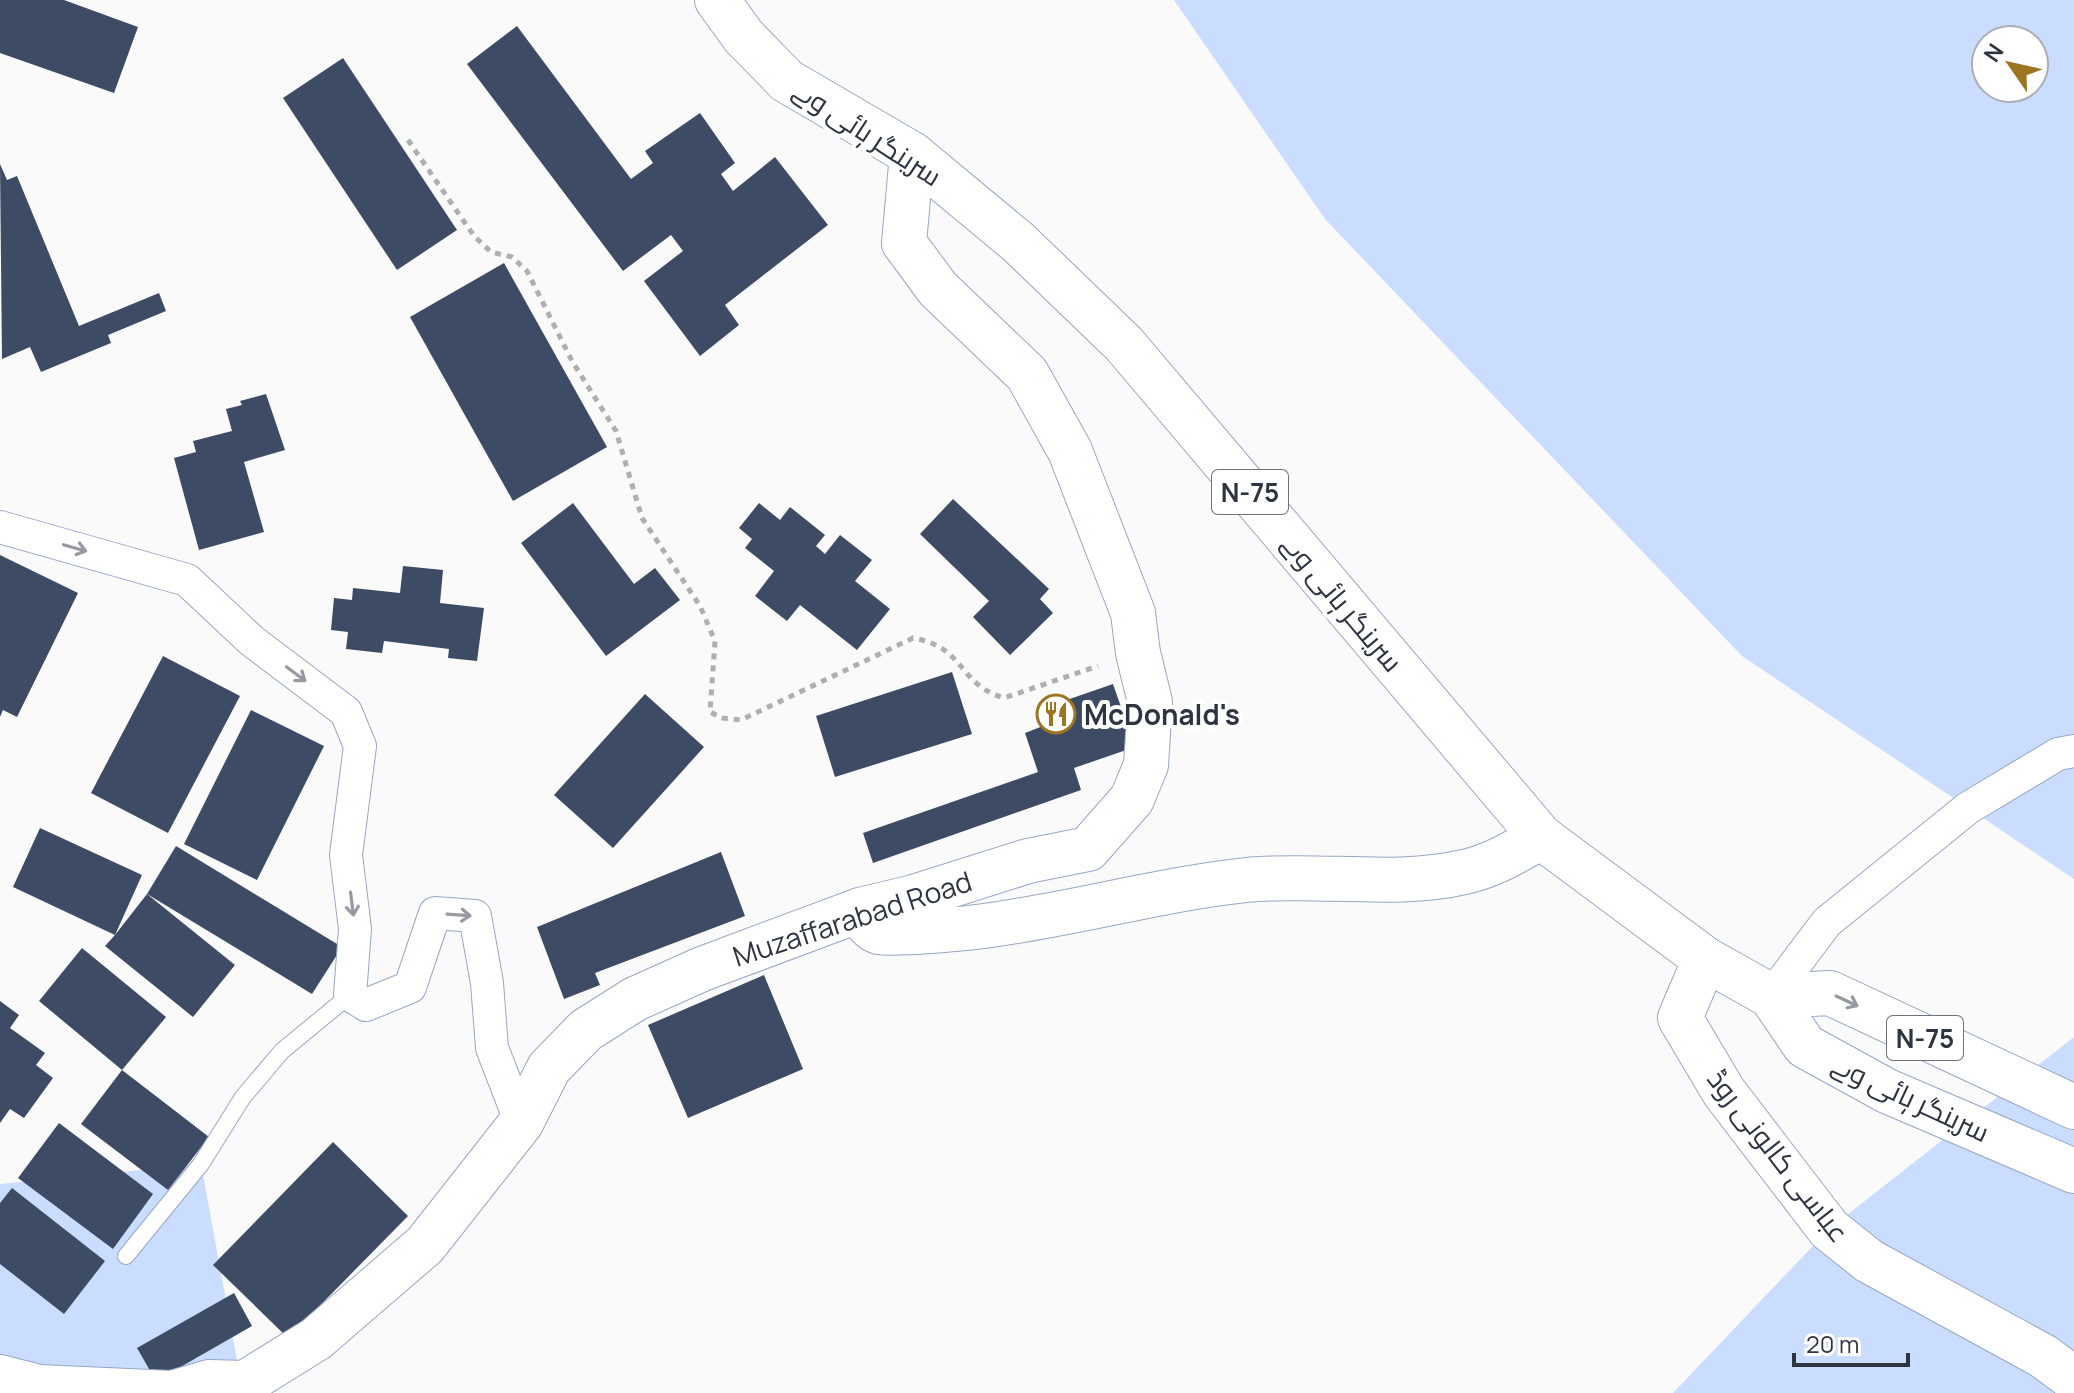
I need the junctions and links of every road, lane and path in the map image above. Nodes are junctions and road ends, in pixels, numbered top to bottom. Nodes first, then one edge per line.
1 (717, 0) edge
2 (408, 140) dead end
3 (912, 154) junction
4 (0, 527) edge
5 (1138, 653) junction
6 (2074, 751) edge
7 (1541, 837) junction
8 (860, 910) junction
9 (1705, 959) junction
10 (350, 995) junction
11 (1771, 996) junction
12 (2074, 1107) edge
13 (521, 1123) junction
14 (2074, 1171) edge
15 (126, 1256) dead end
16 (0, 1377) edge
17 (2074, 1379) edge

1 - 3 main road, سرینگر ہائی وے / N-75
2 - 5 path
3 - 5 main road, Muzaffarabad Road
3 - 7 main road, سرینگر ہائی وے / N-75
4 -> 10 street
5 - 8 main road, Muzaffarabad Road
6 - 11 street
7 - 8 main road
7 - 9 main road, سرینگر ہائی وے / N-75
8 - 13 main road, Muzaffarabad Road
9 - 11 main road, سرینگر ہائی وے / N-75
9 - 17 main road, عباسی کالونی روڈ
10 -> 13 street
10 - 15 lane
11 -> 12 main road, N-75
11 - 14 main road, سرینگر ہائی وے / N-75
13 - 16 main road, Muzaffarabad Road

